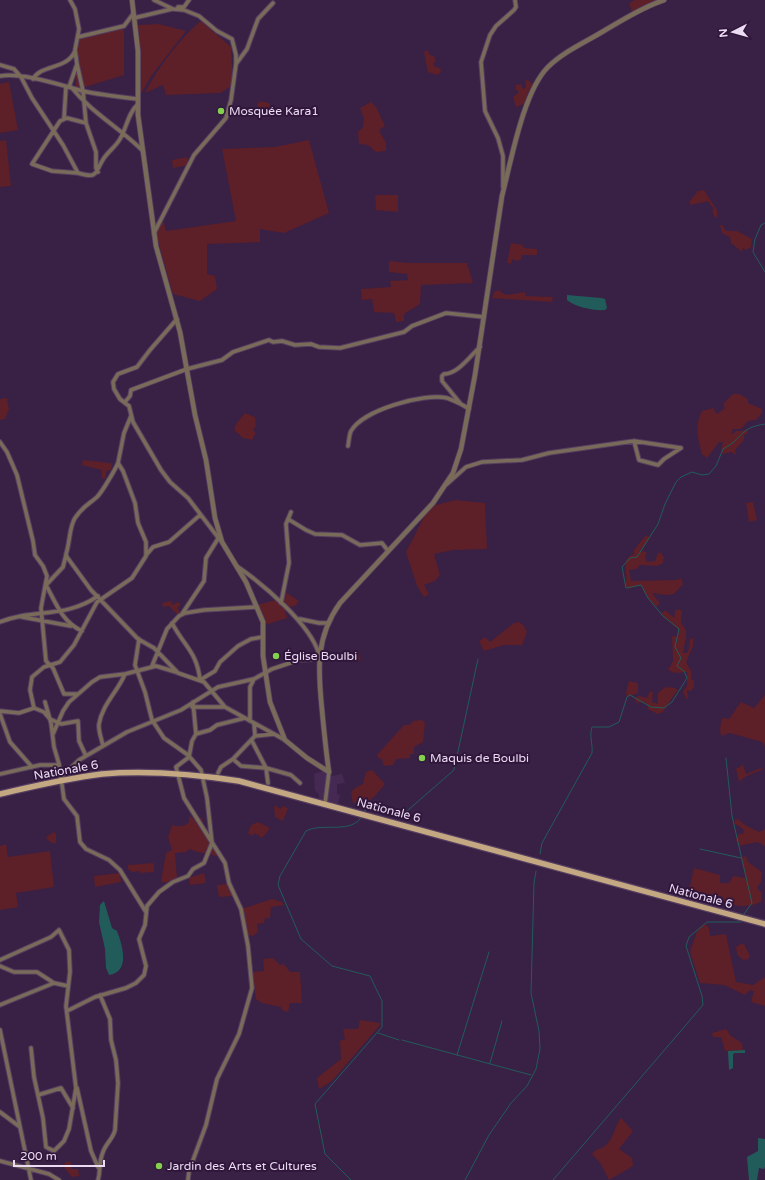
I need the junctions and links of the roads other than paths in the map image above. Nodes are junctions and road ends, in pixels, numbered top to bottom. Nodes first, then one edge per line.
1 (70, 0) edge
2 (132, 0) edge
3 (154, 0) edge
4 (189, 0) edge
5 (515, 0) edge
6 (664, 0) edge
7 (273, 3) dead end
8 (173, 9) junction
9 (134, 15) junction
10 (78, 37) junction
11 (76, 50) junction
12 (78, 64) junction
13 (236, 64) junction
14 (0, 65) edge
15 (0, 76) edge
16 (21, 77) junction
17 (33, 79) junction
18 (69, 87) junction
19 (83, 91) junction
20 (138, 101) junction
21 (84, 102) junction
22 (64, 118) junction
23 (86, 122) junction
24 (53, 131) junction
25 (123, 133) junction
26 (143, 151) junction
27 (98, 172) junction
28 (78, 173) junction
29 (504, 190) junction
30 (154, 234) junction
31 (484, 316) junction
32 (177, 319) junction
33 (480, 346) junction
34 (187, 369) junction
35 (125, 402) junction
36 (460, 403) junction
37 (469, 409) junction
38 (131, 416) junction
39 (634, 441) junction
40 (0, 442) edge
41 (348, 446) dead end
42 (118, 463) junction
43 (447, 484) junction
44 (291, 512) dead end
45 (200, 516) junction
46 (288, 519) junction
47 (220, 537) junction
48 (388, 551) junction
49 (66, 554) junction
50 (146, 556) junction
51 (238, 567) junction
52 (46, 585) junction
53 (99, 597) junction
54 (281, 603) junction
55 (257, 607) junction
56 (59, 612) junction
57 (41, 614) junction
58 (182, 615) junction
59 (17, 616) junction
60 (299, 619) junction
61 (42, 620) junction
62 (0, 622) edge
63 (172, 623) junction
64 (328, 623) junction
65 (72, 626) junction
66 (82, 631) junction
67 (263, 637) junction
68 (139, 639) junction
69 (157, 652) junction
70 (320, 657) junction
71 (50, 664) junction
72 (152, 666) junction
73 (138, 671) junction
74 (178, 673) junction
75 (266, 673) junction
76 (125, 674) junction
77 (254, 679) junction
78 (200, 680) junction
79 (212, 691) junction
80 (78, 694) junction
81 (45, 702) dead end
82 (193, 705) junction
83 (225, 707) junction
84 (34, 708) junction
85 (0, 713) edge
86 (245, 718) junction
87 (50, 719) junction
88 (250, 721) junction
89 (153, 722) junction
90 (57, 723) junction
91 (254, 723) junction
92 (196, 734) junction
93 (275, 734) junction
94 (52, 735) junction
95 (255, 736) junction
96 (285, 740) junction
97 (252, 741) junction
98 (103, 746) junction
99 (86, 756) junction
100 (189, 757) junction
101 (233, 759) junction
102 (59, 766) junction
103 (32, 767) junction
104 (266, 768) junction
105 (329, 772) junction
106 (177, 773) junction
107 (218, 773) dead end
108 (0, 774) edge
109 (202, 776) junction
110 (62, 779) junction
111 (268, 783) dead end
112 (300, 783) dead end
113 (0, 794) edge
114 (325, 804) junction
115 (212, 843) junction
116 (146, 912) junction
117 (765, 924) edge
118 (0, 960) edge
119 (0, 966) edge
120 (54, 984) junction
121 (68, 986) junction
122 (100, 995) junction
123 (0, 1005) edge
124 (67, 1010) junction
125 (0, 1030) edge
126 (31, 1048) dead end
127 (76, 1083) junction
128 (38, 1095) junction
129 (74, 1108) junction
130 (0, 1112) edge
131 (20, 1127) junction
132 (0, 1161) edge
133 (98, 1168) junction
134 (29, 1170) junction
135 (31, 1180) edge
136 (58, 1180) edge
137 (98, 1180) edge
138 (188, 1180) edge

1 - 10 street
2 - 9 street
3 - 8 street
4 - 8 street
5 - 29 street
6 - 29 street
7 - 13 street
8 - 9 street
8 - 13 street
9 - 10 street
9 - 20 street
10 - 11 street
11 - 12 street
11 - 17 street
12 - 18 street
12 - 19 street
13 - 30 street
14 - 16 street
15 - 16 street
16 - 17 street
16 - 24 street
17 - 18 street
18 - 19 street
18 - 21 street
18 - 22 street
19 - 20 street
19 - 21 street
20 - 25 street
20 - 26 street
21 - 23 street
21 - 25 street
22 - 23 street
22 - 24 street
23 - 27 street
24 - 28 street
24 - 28 street
25 - 26 street
25 - 27 street
26 - 30 street
27 - 28 street
29 - 31 street
30 - 32 street
31 - 33 street
31 - 34 street
32 - 34 street
32 - 35 street
33 - 36 street
33 - 37 street
34 - 35 street
34 - 47 street
35 - 38 street
36 - 37 street
36 - 41 street
37 - 43 street
38 - 42 street
38 - 45 street
39 - 39 street
39 - 43 street
40 - 52 street
42 - 49 street
42 - 50 street
43 - 48 street
44 - 46 street
45 - 47 street
45 - 50 street
46 - 48 street
46 - 54 street
47 - 51 street
47 - 58 street
48 - 64 street
49 - 52 street
49 - 53 street
50 - 53 street
51 - 54 street
51 - 55 street
52 - 56 street
52 - 57 street
53 - 56 street
53 - 66 street
53 - 68 street
54 - 60 street
55 - 58 street
55 - 67 street
56 - 57 street
56 - 65 street
57 - 59 street
57 - 61 street
58 - 63 street
59 - 61 street
59 - 62 street
60 - 64 street
60 - 70 street
61 - 65 street
61 - 71 street
63 - 69 street
63 - 78 street
64 - 70 street
65 - 66 street
66 - 71 street
67 - 75 street
67 - 78 street
68 - 69 street
68 - 73 street
69 - 72 street
69 - 74 street
70 - 75 street
70 - 105 street
71 - 80 street
71 - 84 street
72 - 73 street
72 - 74 street
73 - 76 street
73 - 89 street
74 - 78 street
75 - 77 street
75 - 96 street
76 - 80 street
76 - 98 street
77 - 79 street
77 - 88 street
78 - 79 street
79 - 82 street
79 - 83 street
80 - 90 street
81 - 87 street
82 - 83 street
82 - 89 street
82 - 92 street
83 - 86 street
84 - 85 street
84 - 87 street
85 - 103 street
86 - 88 street
86 - 92 street
87 - 90 street
87 - 94 street
88 - 91 street
89 - 98 street
89 - 100 street
90 - 94 street
90 - 99 street
91 - 93 street
91 - 95 street
92 - 100 street
93 - 95 street
93 - 96 street
94 - 102 street
95 - 97 street
96 - 105 street
97 - 101 street
97 - 104 street
98 - 99 street
99 - 110 street
100 - 106 street
100 - 109 street
101 - 104 street
101 - 107 street
102 - 103 street
102 - 110 street
103 - 108 street
104 - 111 street
104 - 112 street
105 - 114 street
106 - 109 main road, Nationale 6
106 - 110 main road, Nationale 6
106 - 115 street
109 - 114 main road, Nationale 6
109 - 115 street
110 - 113 main road, Nationale 6
110 - 116 street
114 - 117 main road, Nationale 6
115 - 116 street
115 - 138 street
116 - 122 street
118 - 121 street
119 - 120 street
120 - 121 street
120 - 123 street
121 - 124 street
122 - 124 street
122 - 133 street
124 - 127 street
125 - 131 street
126 - 128 street
127 - 129 street
127 - 133 street
128 - 129 street
128 - 129 street
130 - 131 street
131 - 134 street
132 - 134 street
133 - 137 street
134 - 135 street
134 - 136 street

